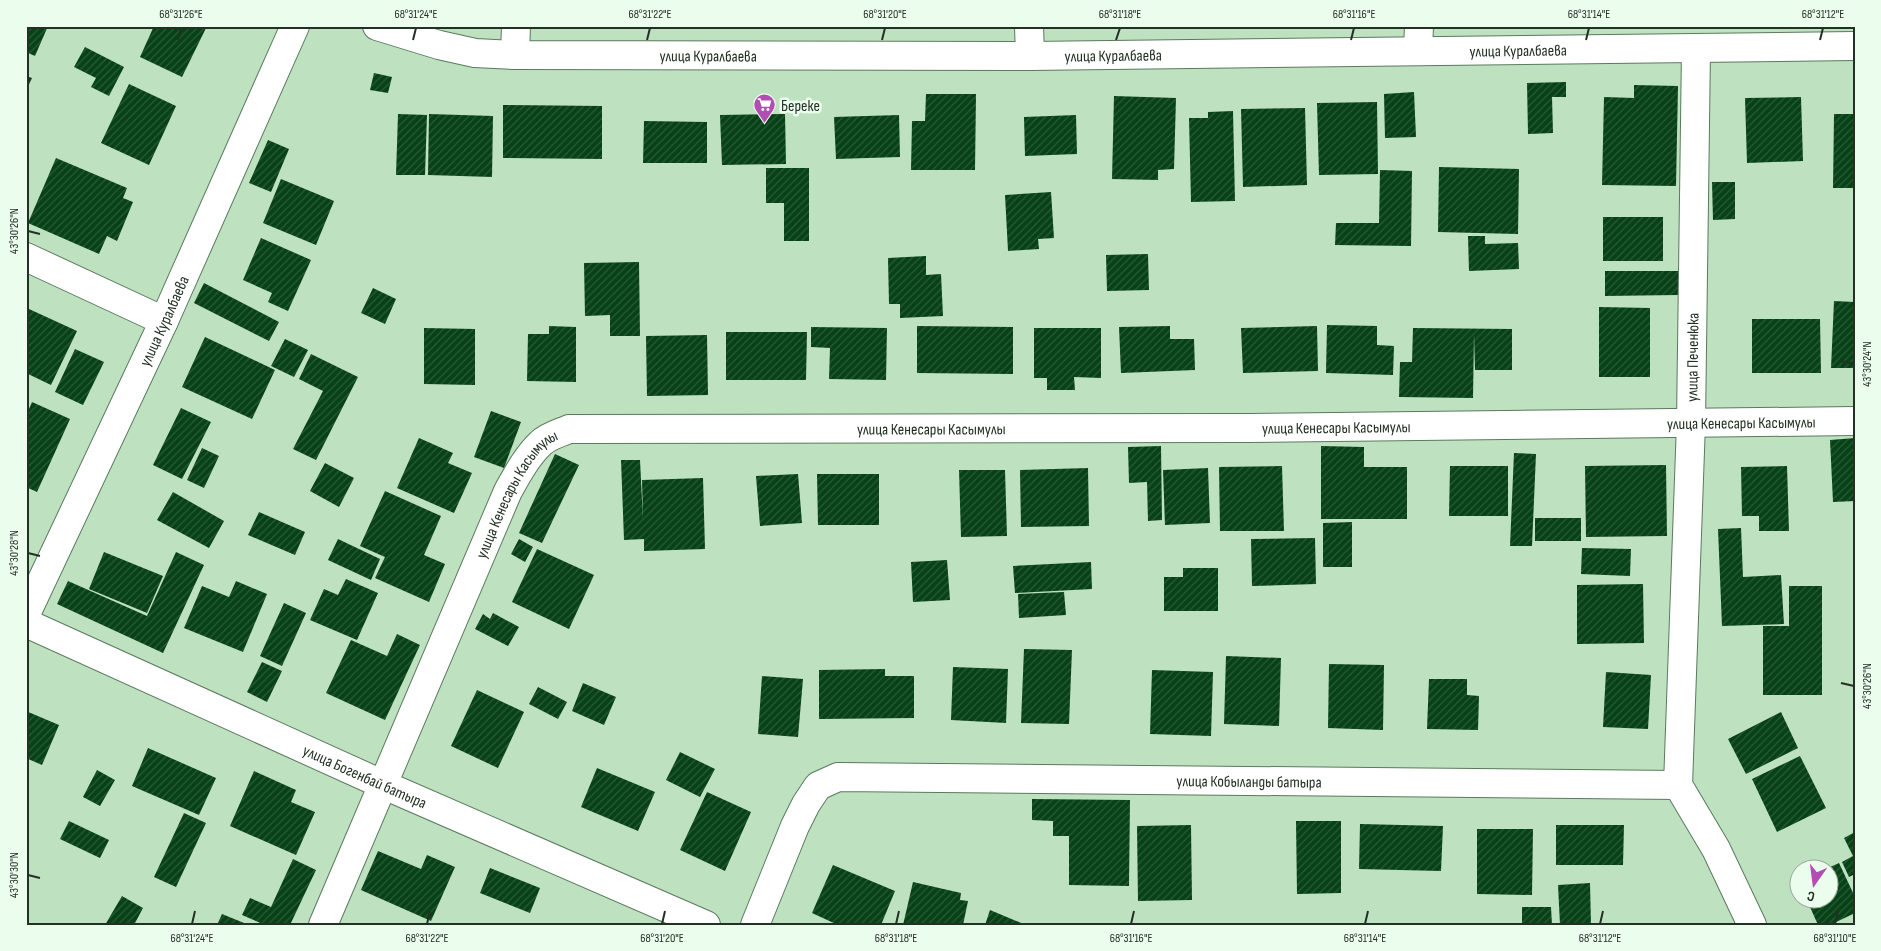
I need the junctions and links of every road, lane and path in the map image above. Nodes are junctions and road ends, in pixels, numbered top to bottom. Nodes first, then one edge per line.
1 (295, 26) edge
2 (376, 26) edge
3 (516, 26) edge
4 (1029, 26) edge
5 (1418, 38) edge
6 (1855, 46) edge
7 (1696, 49) junction
8 (515, 55) junction
9 (1030, 56) junction
10 (26, 256) edge
11 (164, 321) junction
12 (1855, 421) edge
13 (1691, 423) junction
14 (26, 614) edge
15 (26, 622) edge
16 (384, 785) junction
17 (1678, 786) junction
18 (323, 925) edge
19 (706, 925) edge
20 (755, 925) edge
21 (1752, 925) edge

1 - 11 street, улица Куралбаева
2 - 8 street, улица Куралбаева
3 - 8 street
4 - 9 street
5 - 7 street, улица Куралбаева
5 - 9 street, улица Куралбаева
6 - 7 street, улица Куралбаева
7 - 13 street, улица Печенюка
8 - 9 street, улица Куралбаева
10 - 11 street
11 - 14 street, улица Куралбаева
12 - 13 street, улица Кенесары Касымулы
13 - 16 street, улица Кенесары Касымулы
13 - 17 street, улица Печенюка
15 - 16 street, улица Богенбай батыра
16 - 18 street, улица Кенесары Касымулы
16 - 19 street, улица Богенбай батыра
17 - 20 street, улица Кобыланды батыра
17 - 21 street

